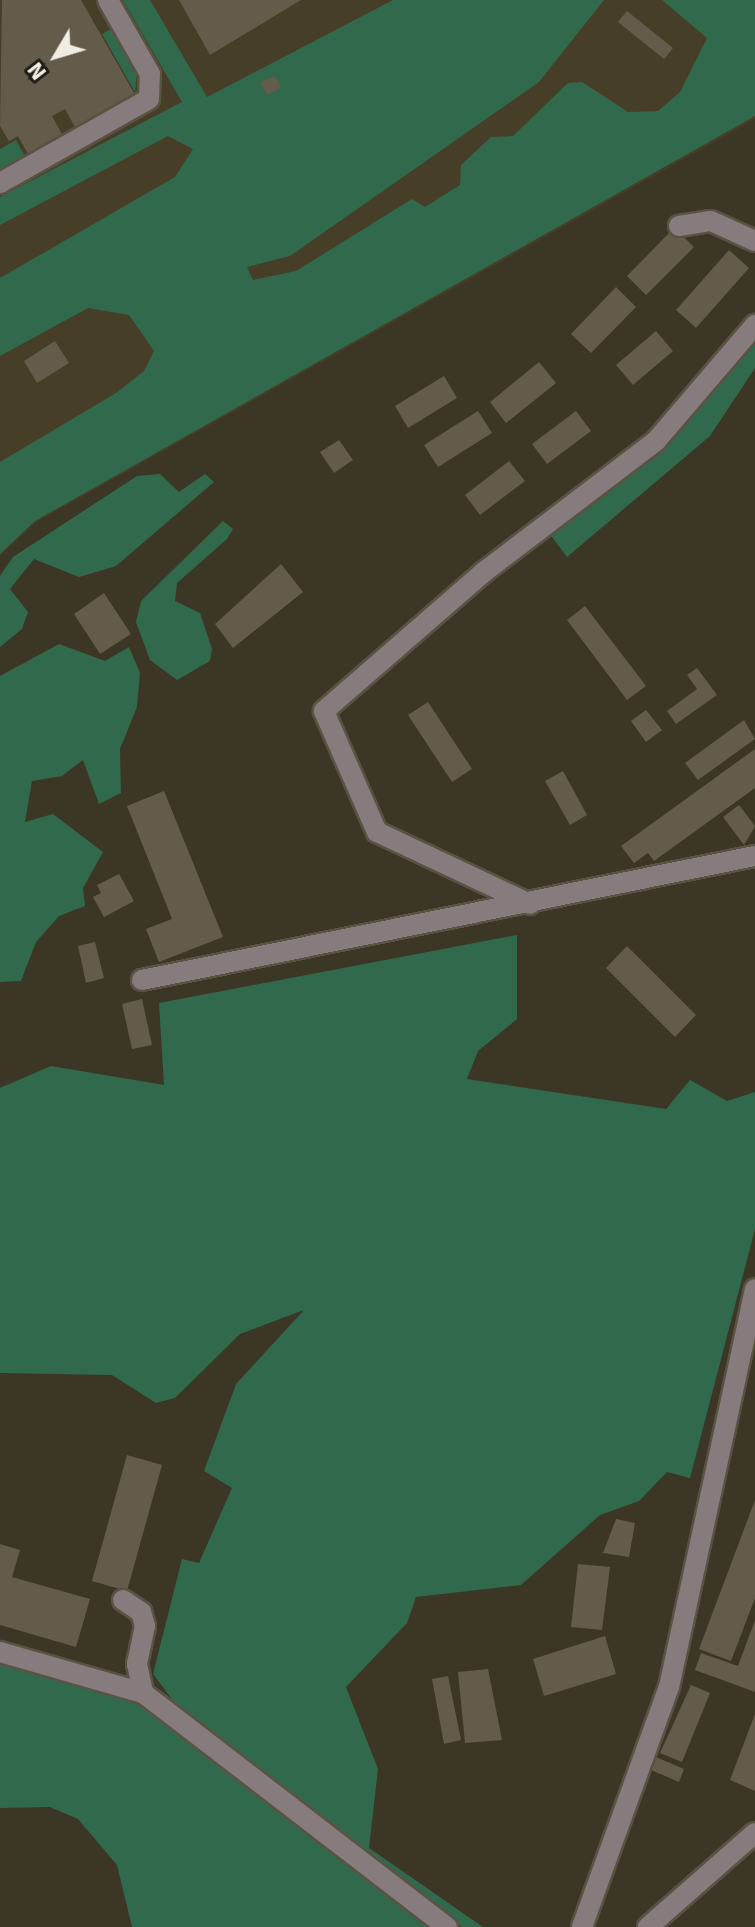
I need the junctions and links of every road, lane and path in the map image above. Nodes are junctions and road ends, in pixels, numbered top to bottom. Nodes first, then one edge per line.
1 (108, 0) edge
2 (0, 183) edge
3 (679, 226) dead end
4 (755, 241) edge
5 (755, 325) edge
6 (755, 856) edge
7 (530, 904) junction
8 (142, 980) dead end
9 (755, 1289) edge
10 (123, 1600) dead end
11 (0, 1652) edge
12 (143, 1693) junction
13 (755, 1833) edge
14 (447, 1927) edge
15 (582, 1927) edge
16 (648, 1927) edge

1 - 2 street
3 - 4 street
5 - 7 street
6 - 7 street
7 - 8 street
9 - 15 street
10 - 12 street
11 - 12 street
12 - 14 street
13 - 16 street

